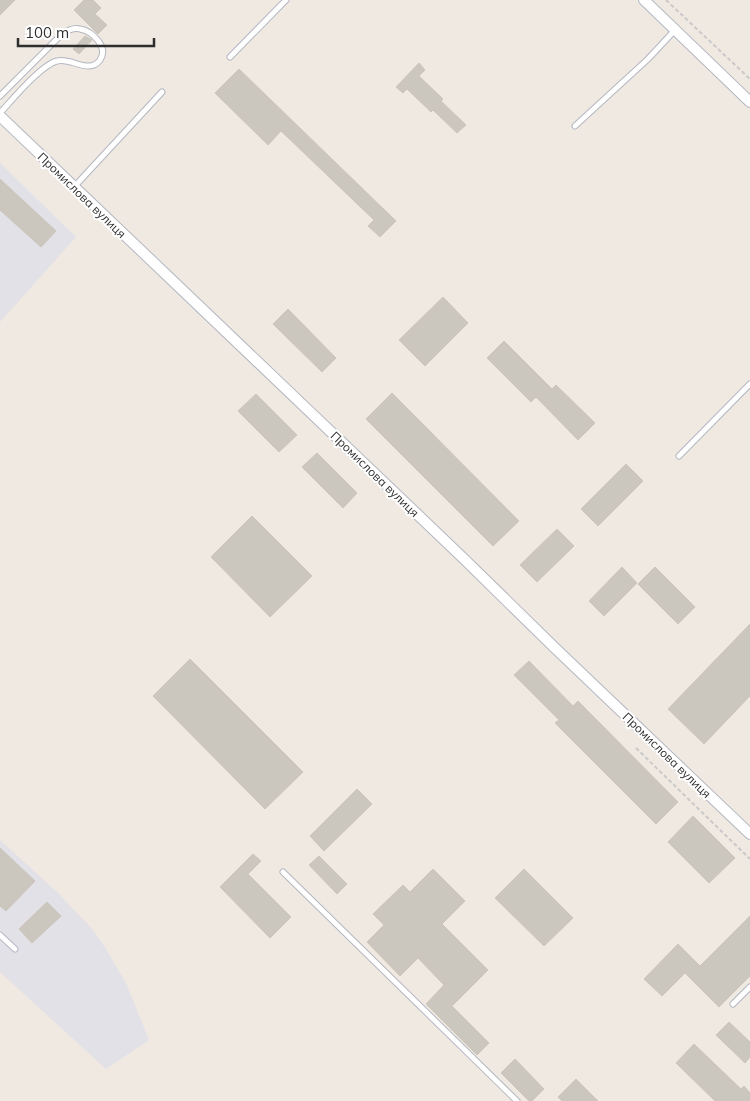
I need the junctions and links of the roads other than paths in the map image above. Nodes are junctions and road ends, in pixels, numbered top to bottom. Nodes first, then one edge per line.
1 (286, 0) edge
2 (644, 0) edge
3 (675, 30) junction
4 (230, 58) dead end
5 (162, 92) dead end
6 (0, 96) edge
7 (750, 102) edge
8 (0, 114) edge
9 (575, 126) dead end
10 (74, 187) junction
11 (750, 384) edge
12 (679, 456) dead end
13 (750, 834) edge
14 (283, 872) dead end
15 (0, 935) edge
16 (15, 949) dead end
17 (750, 987) edge
18 (733, 1004) dead end
19 (517, 1101) edge

1 - 4 lane
2 - 3 street
3 - 7 street
3 - 9 lane
5 - 10 lane
6 - 8 lane
8 - 10 street, Промислова вулиця
10 - 13 street, Промислова вулиця
11 - 12 lane
14 - 19 lane
15 - 16 lane
17 - 18 lane

